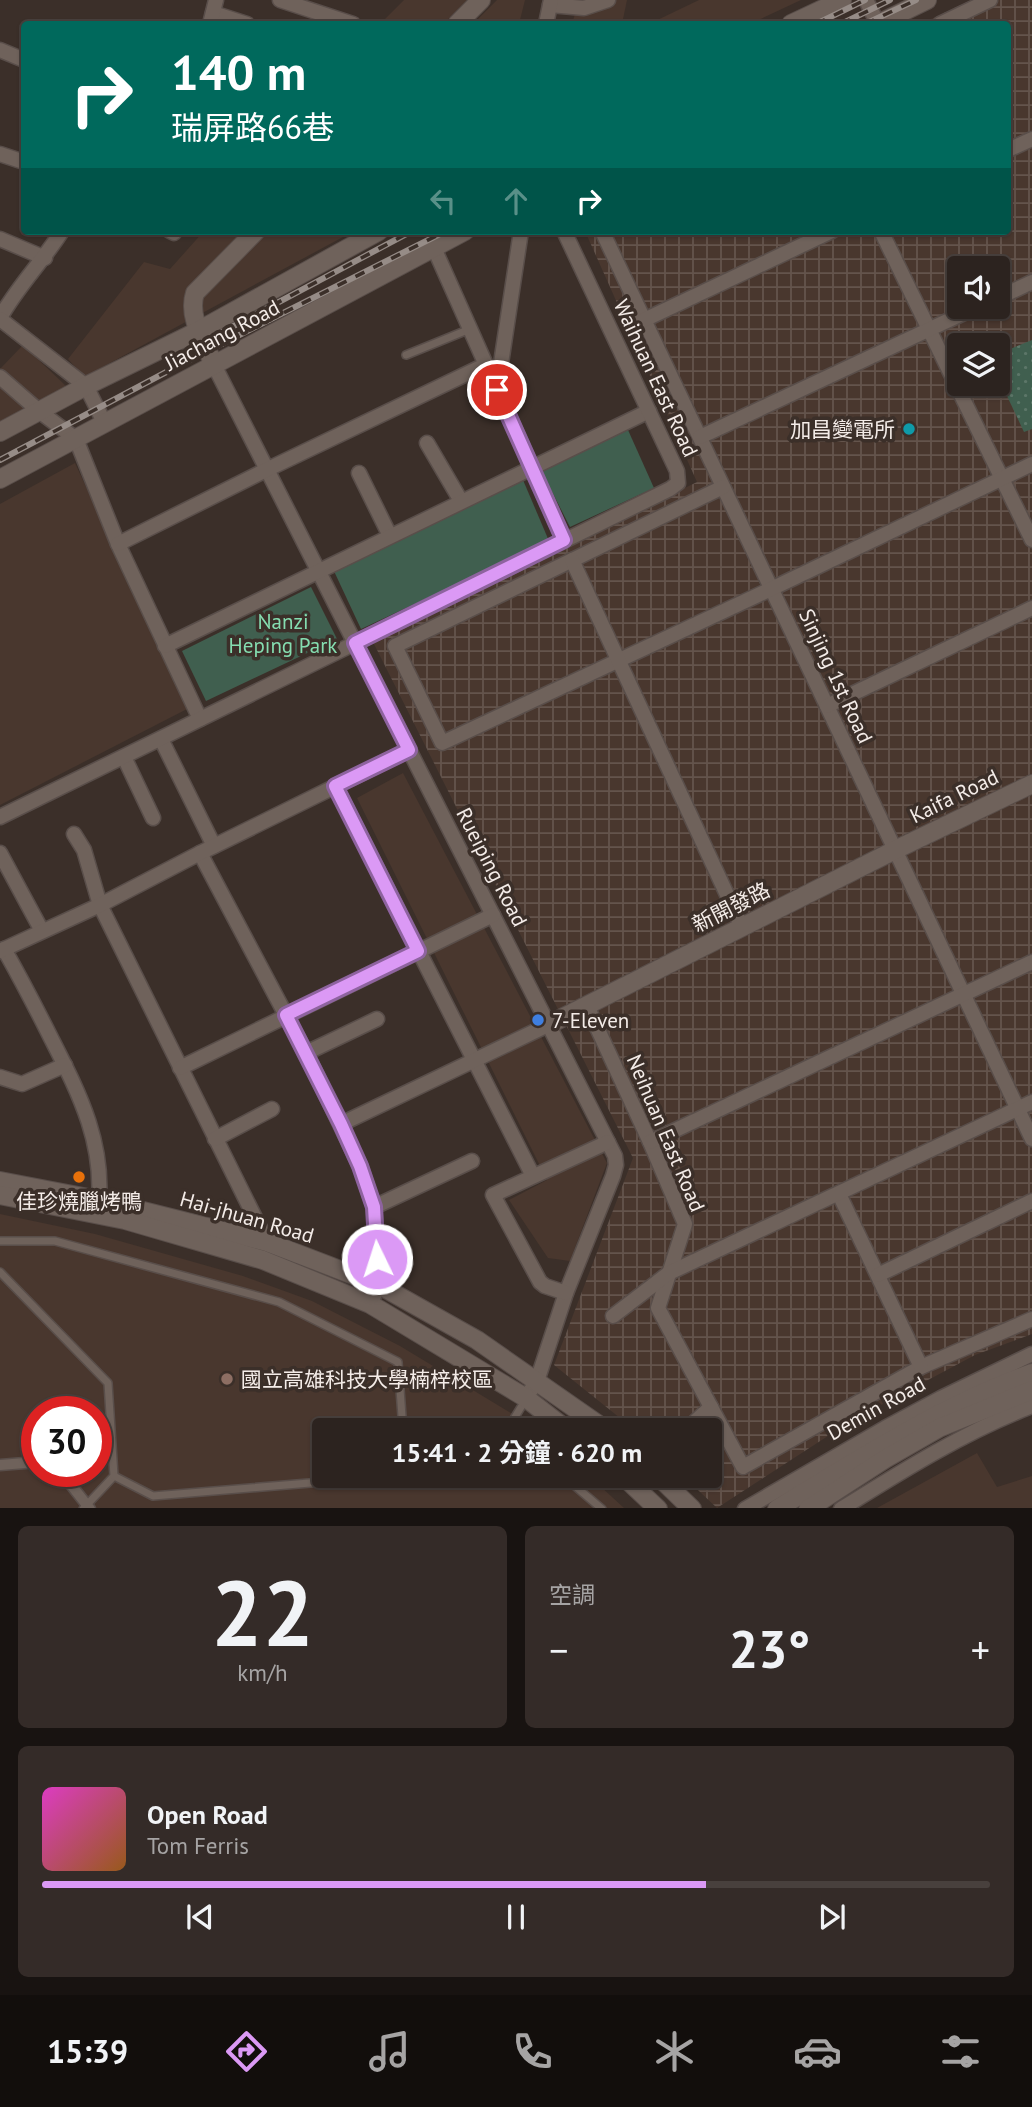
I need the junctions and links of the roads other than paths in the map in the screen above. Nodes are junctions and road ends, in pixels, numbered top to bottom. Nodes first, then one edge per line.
1 (280, 0) edge
2 (481, 0) edge
3 (608, 0) edge
4 (842, 0) edge
5 (866, 0) edge
6 (928, 0) edge
7 (990, 0) edge
8 (551, 2) edge
9 (213, 12) edge
10 (238, 21) edge
11 (344, 21) edge
12 (460, 21) edge
13 (547, 21) edge
14 (797, 21) edge
15 (876, 21) edge
16 (884, 21) edge
17 (946, 21) edge
18 (0, 50) edge
19 (21, 59) edge
20 (1032, 139) edge
21 (1011, 149) edge
22 (0, 154) edge
23 (21, 161) edge
24 (59, 235) edge
25 (252, 235) edge
26 (372, 235) edge
27 (458, 235) edge
28 (520, 235) edge
29 (566, 235) edge
30 (604, 235) edge
31 (824, 235) edge
32 (883, 235) edge
33 (0, 239) edge
34 (434, 248) junction
35 (45, 258) junction
36 (1032, 282) edge
37 (1010, 292) edge
38 (0, 318) edge
39 (951, 319) edge
40 (644, 320) junction
41 (470, 329) junction
42 (929, 329) junction
43 (200, 330) junction
44 (406, 355) dead end
45 (214, 365) junction
46 (485, 365) junction
47 (0, 377) edge
48 (86, 386) junction
49 (497, 390) junction
50 (39, 411) junction
51 (649, 411) junction
52 (105, 424) junction
53 (0, 432) edge
54 (699, 437) junction
55 (76, 439) junction
56 (427, 443) dead end
57 (1032, 464) edge
58 (531, 468) junction
59 (266, 470) junction
60 (359, 473) dead end
61 (1002, 478) junction
62 (0, 479) edge
63 (723, 487) junction
64 (461, 501) junction
65 (390, 536) junction
66 (564, 540) junction
67 (1032, 540) edge
68 (118, 544) junction
69 (572, 560) junction
70 (318, 570) junction
71 (771, 589) junction
72 (1032, 608) edge
73 (355, 643) junction
74 (166, 646) junction
75 (619, 660) junction
76 (827, 706) junction
77 (200, 719) junction
78 (161, 739) junction
79 (409, 750) junction
80 (124, 757) junction
81 (1032, 783) edge
82 (335, 786) junction
83 (0, 817) edge
84 (153, 818) dead end
85 (74, 834) dead end
86 (214, 846) junction
87 (895, 850) junction
88 (0, 853) edge
89 (200, 853) junction
90 (100, 905) junction
91 (493, 915) junction
92 (743, 927) junction
93 (42, 931) junction
94 (2, 950) edge
95 (418, 951) junction
96 (1032, 962) edge
97 (963, 994) junction
98 (587, 1006) junction
99 (286, 1015) junction
100 (377, 1018) dead end
101 (548, 1025) junction
102 (306, 1053) junction
103 (474, 1060) junction
104 (65, 1065) junction
105 (180, 1068) junction
106 (0, 1077) edge
107 (1032, 1102) edge
108 (272, 1109) dead end
109 (1018, 1109) junction
110 (341, 1124) junction
111 (215, 1139) junction
112 (1032, 1139) edge
113 (608, 1142) junction
114 (650, 1142) junction
115 (472, 1161) dead end
116 (533, 1176) junction
117 (0, 1181) edge
118 (839, 1194) junction
119 (0, 1195) edge
120 (1032, 1201) edge
121 (99, 1207) junction
122 (374, 1207) junction
123 (0, 1241) edge
124 (265, 1251) junction
125 (0, 1272) edge
126 (669, 1273) junction
127 (878, 1275) junction
128 (379, 1285) junction
129 (566, 1293) junction
130 (370, 1304) junction
131 (613, 1316) dead end
132 (1032, 1319) edge
133 (1032, 1354) edge
134 (921, 1367) junction
135 (1032, 1373) edge
136 (537, 1381) junction
137 (1032, 1390) edge
138 (526, 1398) junction
139 (1032, 1406) edge
140 (711, 1407) junction
141 (402, 1418) edge
142 (514, 1418) edge
143 (552, 1418) edge
144 (589, 1418) edge
145 (699, 1418) edge
146 (21, 1463) edge
147 (0, 1465) edge
148 (114, 1476) junction
149 (312, 1483) edge
150 (72, 1487) edge
151 (578, 1488) edge
152 (636, 1488) edge
153 (670, 1488) edge
154 (87, 1507) edge
155 (602, 1508) edge
156 (658, 1508) edge
157 (692, 1508) edge
158 (745, 1508) edge
159 (777, 1508) edge
160 (808, 1508) edge
161 (841, 1508) edge

1 - 11 street
2 - 12 street
3 - 8 street
4 - 14 street
5 - 15 street
6 - 16 street
7 - 17 street
8 - 13 street
9 - 10 street
18 - 19 street
20 - 21 street
22 - 23 street
24 - 35 street
25 - 43 street
26 - 43 street, Jiachang Road
27 - 34 street, Jiachang Road
28 - 49 street
29 - 51 street, Waihuan East Road
30 - 40 street, Sinjing 1st Road
31 - 40 street
32 - 42 street
33 - 35 street
34 - 41 street
34 - 45 street, Jiachang Road
35 - 38 street
36 - 37 street
38 - 48 street
39 - 42 street
40 - 54 street, Sinjing 1st Road
41 - 44 lane
41 - 46 street
42 - 54 street
42 - 61 street
43 - 45 street
43 - 48 street, Jiachang Road
45 - 52 street, Jiachang Road
45 - 59 street, Rueiping Road
46 - 49 street
46 - 59 street
47 - 50 street
48 - 50 street, Jiachang Road
48 - 52 street
49 - 58 street
50 - 53 street, Jiachang Road
50 - 55 street
51 - 58 street
51 - 66 street, Waihuan East Road
52 - 55 street, Jiachang Road
54 - 63 street, Sinjing 1st Road
55 - 62 street, Jiachang Road
55 - 68 street
56 - 64 street
57 - 61 street
58 - 64 street
58 - 66 street
59 - 68 street
59 - 70 street, Rueiping Road
60 - 65 street
61 - 67 street
61 - 71 street
63 - 69 street
63 - 71 street, Sinjing 1st Road
64 - 65 street
65 - 70 street
66 - 73 street, Waihuan East Road
68 - 74 street
69 - 75 street
69 - 75 street
70 - 73 street, Rueiping Road
70 - 74 street
71 - 75 street
71 - 76 street, Sinjing 1st Road
72 - 76 street
73 - 77 street, Waihuan East Road
73 - 79 street, Rueiping Road
74 - 77 street
75 - 92 street
76 - 87 street, Sinjing 1st Road
77 - 78 street, Waihuan East Road
78 - 80 street, Waihuan East Road
78 - 86 street
79 - 82 street
79 - 91 street, Rueiping Road
80 - 83 street, Waihuan East Road
80 - 84 street
81 - 87 street, Kaifa Road
82 - 86 street
82 - 95 street
85 - 90 street
86 - 89 street
87 - 92 street, 新開發路
87 - 97 street, Sinjing 1st Road
88 - 93 street
89 - 90 street
89 - 99 street
90 - 93 street
90 - 105 street
91 - 95 street
91 - 101 street, Rueiping Road
92 - 98 street, 新開發路
93 - 94 street
94 - 104 street
95 - 99 street
95 - 103 street
96 - 97 street
97 - 109 street, Sinjing 1st Road
97 - 114 street
98 - 101 street, 新開發路
98 - 114 street, Neihuan East Road
99 - 102 street
99 - 105 street
100 - 102 street
101 - 103 street
101 - 113 street, Rueiping Road
102 - 110 street
103 - 110 street
103 - 116 street
104 - 106 street
104 - 121 street
105 - 111 street
107 - 109 street
108 - 111 street
109 - 112 street, Sinjing 1st Road
109 - 118 street
110 - 122 street
111 - 124 street
113 - 116 street
113 - 129 street, Rueiping Road
114 - 126 street, Neihuan East Road
115 - 122 street
116 - 129 street
117 - 121 street, Hai-jhuan Road
118 - 126 street
118 - 127 street
119 - 121 street, Hai-jhuan Road
120 - 127 street
121 - 124 street, Hai-jhuan Road
122 - 128 street
123 - 141 lane
124 - 128 street, Hai-jhuan Road
124 - 130 street, Hai-jhuan Road
125 - 148 lane
126 - 131 street
126 - 140 street, Neihuan East Road
127 - 134 street
128 - 130 street
128 - 136 street, Hai-jhuan Road
129 - 136 street, Rueiping Road
130 - 138 street, Hai-jhuan Road
132 - 134 street
133 - 158 street, Demin Road
134 - 140 street, Neihuan East Road
135 - 159 street, Demin Road
136 - 138 street, Rueiping Road
136 - 144 street, Hai-jhuan Road
137 - 160 street
138 - 142 lane
138 - 143 street, Hai-jhuan Road
139 - 161 street
140 - 145 street
146 - 147 street
148 - 149 lane
148 - 154 lane
150 - 154 street
151 - 155 lane
152 - 156 street
153 - 157 street

